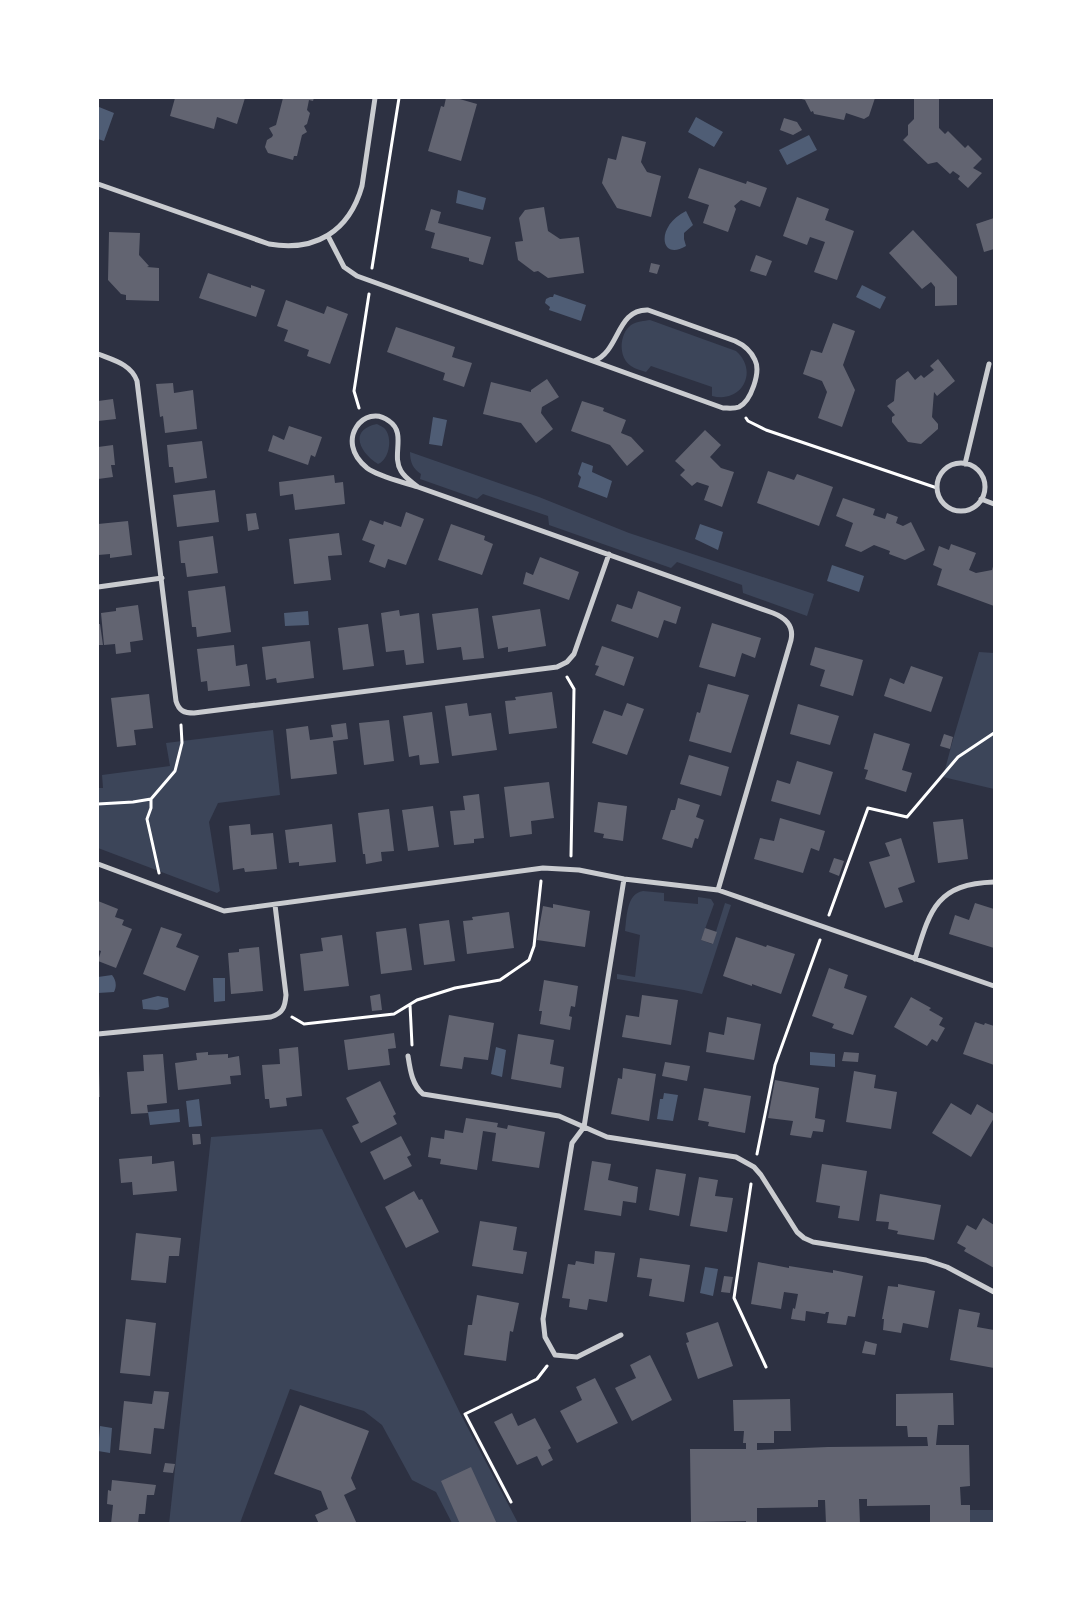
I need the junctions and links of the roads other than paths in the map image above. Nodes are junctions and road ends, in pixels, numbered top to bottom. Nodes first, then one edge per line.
1 (375, 98) edge
2 (98, 184) edge
3 (328, 236) junction
4 (98, 354) edge
5 (594, 361) junction
6 (989, 364) dead end
7 (965, 464) junction
8 (418, 487) junction
9 (981, 499) junction
10 (994, 504) edge
11 (609, 554) junction
12 (162, 578) junction
13 (98, 587) edge
14 (98, 864) edge
15 (624, 879) junction
16 (994, 882) edge
17 (718, 890) junction
18 (275, 905) junction
19 (915, 958) junction
20 (994, 986) edge
21 (98, 1034) edge
22 (408, 1056) road end
23 (584, 1127) junction
24 (994, 1292) edge
25 (621, 1335) dead end

1 - 3 street
2 - 3 street
3 - 5 street
4 - 12 street
5 - 5 street
6 - 7 street
7 - 9 street
7 - 9 street
8 - 8 street
8 - 11 street
9 - 10 street
11 - 12 street
11 - 17 street
12 - 13 street
14 - 18 street
15 - 17 street
15 - 18 street
15 - 23 street
16 - 19 street
17 - 19 street
18 - 21 street
19 - 20 street
22 - 23 street
23 - 24 street
23 - 25 street

